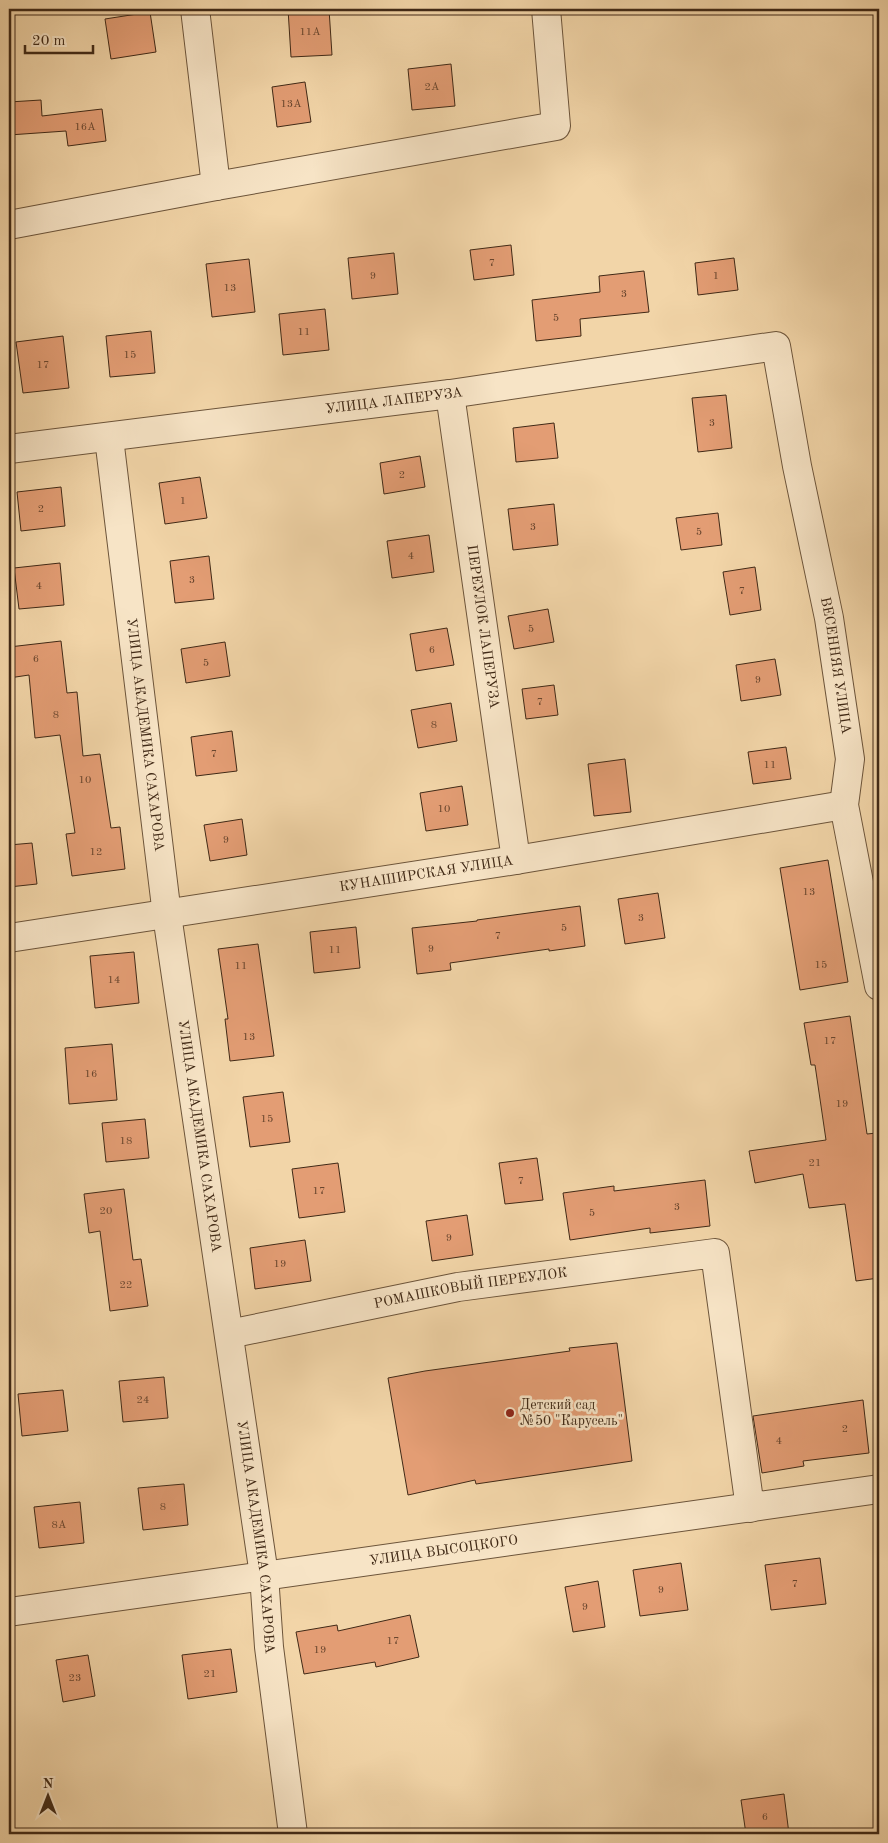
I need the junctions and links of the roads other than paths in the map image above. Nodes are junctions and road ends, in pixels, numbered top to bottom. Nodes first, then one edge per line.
1 (194, 9) edge
2 (546, 9) edge
3 (216, 186) junction
4 (9, 225) edge
5 (776, 346) joint
6 (450, 394) junction
7 (109, 438) junction
8 (9, 449) edge
9 (844, 805) junction
10 (516, 860) junction
11 (167, 915) junction
12 (9, 938) edge
13 (879, 986) edge
14 (229, 1334) junction
15 (879, 1489) edge
16 (750, 1508) junction
17 (264, 1575) junction
18 (9, 1612) edge
19 (293, 1834) edge

1 - 3 street
2 - 3 street
3 - 4 street
5 - 6 street, УЛИЦА ЛАПЕРУЗА
5 - 9 street, ВЕСЕННЯЯ УЛИЦА
6 - 7 street, УЛИЦА ЛАПЕРУЗА
6 - 10 street, ПЕРЕУЛОК ЛАПЕРУЗА
7 - 8 street, УЛИЦА ЛАПЕРУЗА
7 - 11 street, УЛИЦА АКАДЕМИКА САХАРОВА
9 - 10 street, КУНАШИРСКАЯ УЛИЦА
9 - 13 street, ВЕСЕННЯЯ УЛИЦА
10 - 11 street, КУНАШИРСКАЯ УЛИЦА
11 - 12 street, КУНАШИРСКАЯ УЛИЦА
11 - 14 street, УЛИЦА АКАДЕМИКА САХАРОВА
14 - 16 street, РОМАШКОВЫЙ ПЕРЕУЛОК
14 - 17 street, УЛИЦА АКАДЕМИКА САХАРОВА
15 - 16 street, УЛИЦА ВЫСОЦКОГО
16 - 17 street, УЛИЦА ВЫСОЦКОГО
17 - 18 street, УЛИЦА ВЫСОЦКОГО
17 - 19 street, УЛИЦА АКАДЕМИКА САХАРОВА

